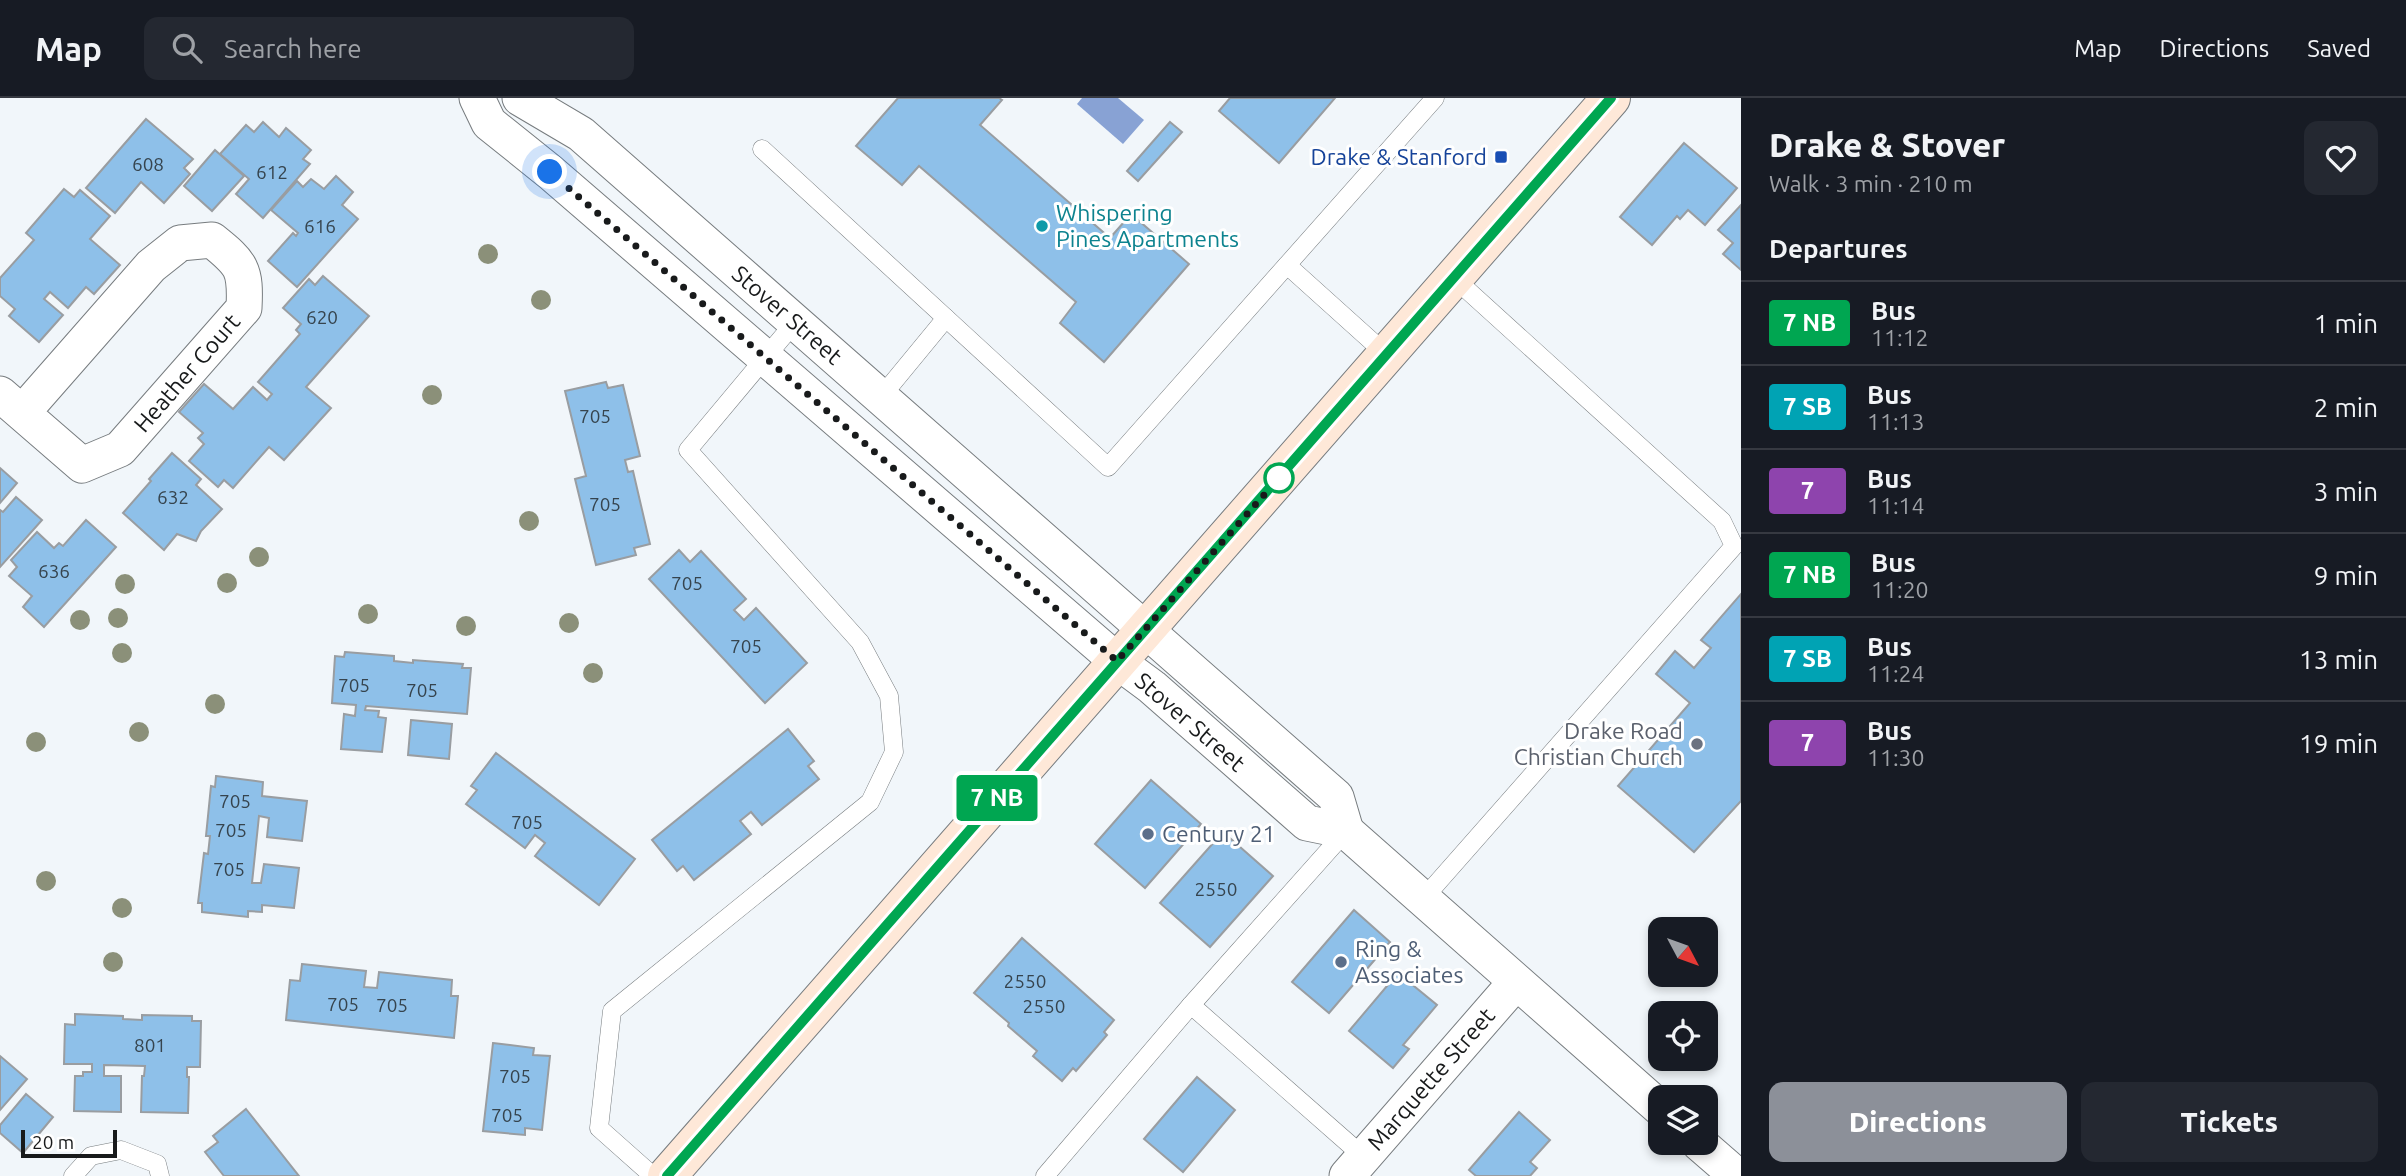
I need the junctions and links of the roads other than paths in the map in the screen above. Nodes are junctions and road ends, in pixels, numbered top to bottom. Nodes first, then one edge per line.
1 (477, 98) edge
2 (520, 98) edge
3 (1436, 98) edge
4 (1611, 98) edge
5 (762, 149) dead end
6 (1287, 265) junction
7 (1454, 278) junction
8 (946, 318) junction
9 (795, 322) junction
10 (1387, 355) junction
11 (765, 356) junction
12 (881, 397) junction
13 (11, 403) edge
14 (1146, 630) junction
15 (1117, 661) junction
16 (1346, 831) junction
17 (1423, 899) junction
18 (1516, 982) junction
19 (1191, 1005) junction
20 (1648, 1098) edge
21 (1713, 1155) edge
22 (1355, 1166) edge
23 (73, 1176) edge
24 (160, 1176) edge
25 (653, 1176) edge
26 (667, 1176) edge
27 (1045, 1176) edge
28 (1737, 1176) edge

1 - 11 street, Stover Street
2 - 9 street, Stover Street
3 - 6 lane
4 - 7 main road
5 - 8 lane
6 - 8 lane
6 - 10 lane
7 - 10 main road
7 - 17 lane
8 - 12 lane
9 - 11 lane
9 - 12 street, Stover Street
10 - 14 main road
11 - 15 street, Stover Street
11 - 25 lane
12 - 14 street, Stover Street
13 - 13 street, Heather Court
14 - 15 main road
14 - 16 street, Stover Street
15 - 16 street, Stover Street
15 - 26 main road
16 - 17 street, Stover Street
16 - 19 lane
17 - 18 street, Stover Street
18 - 20 street, Stover Street
18 - 22 street, Marquette Street
19 - 22 lane
19 - 27 lane
21 - 28 street
23 - 24 lane

